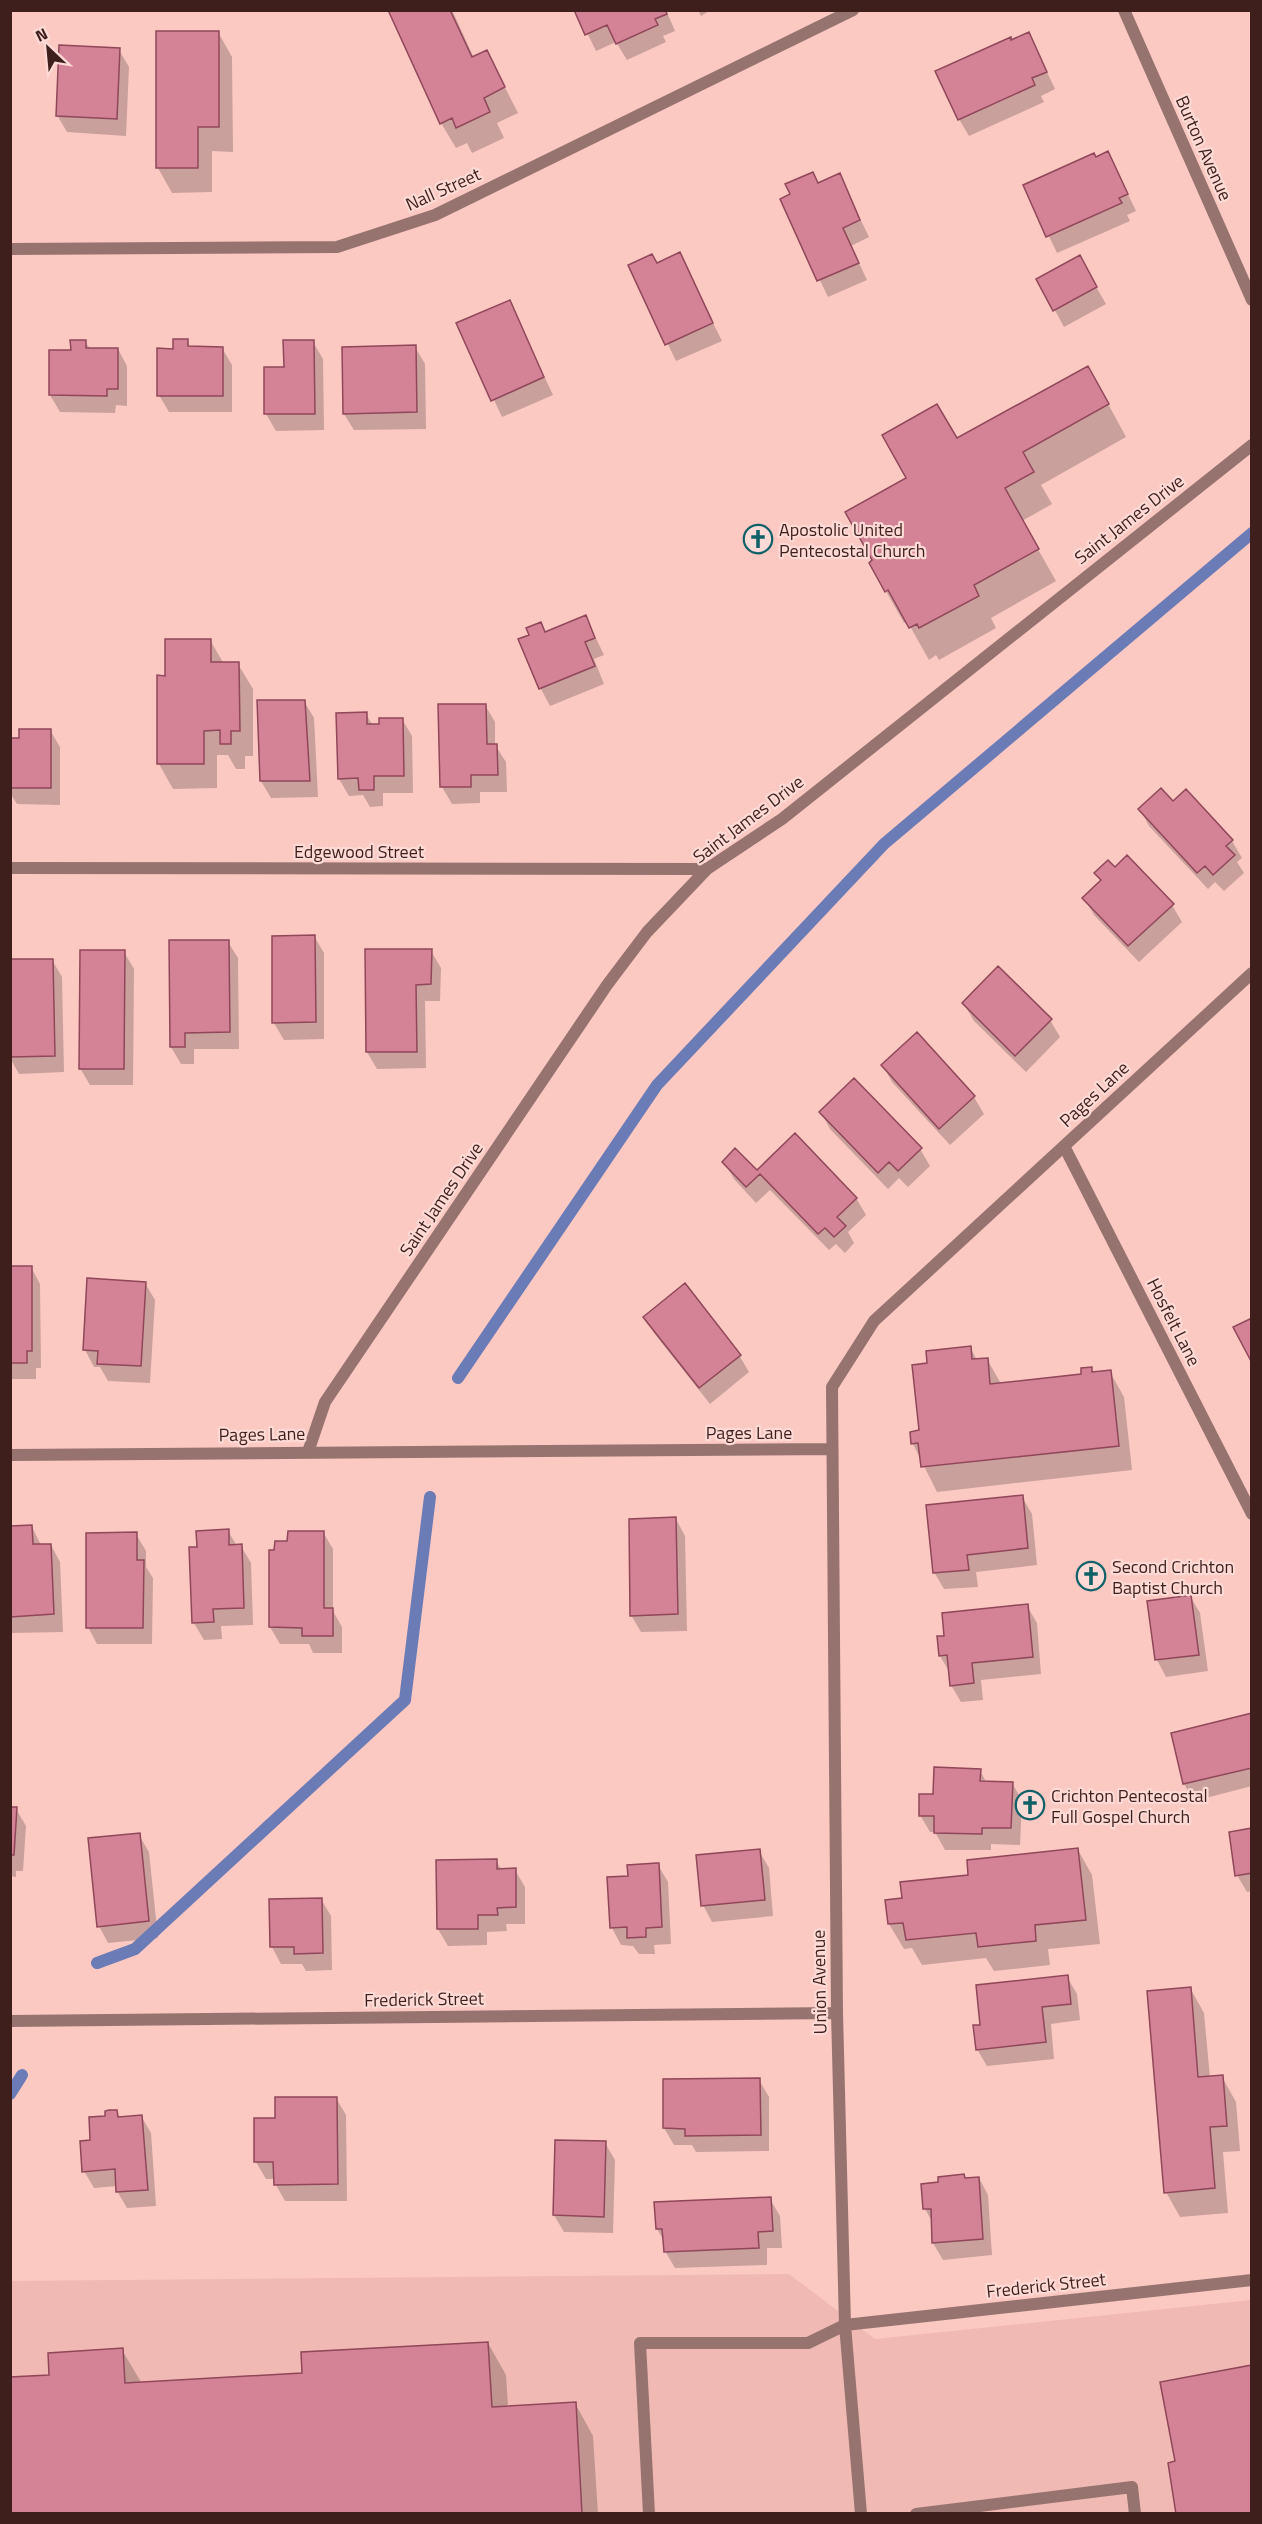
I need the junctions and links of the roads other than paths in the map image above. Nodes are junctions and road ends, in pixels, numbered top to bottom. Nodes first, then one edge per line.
1 (853, 10) edge
2 (1124, 10) edge
3 (10, 249) edge
4 (1251, 300) edge
5 (1251, 445) edge
6 (10, 868) edge
7 (707, 869) junction
8 (1251, 973) edge
9 (1064, 1146) junction
10 (832, 1449) junction
11 (308, 1452) junction
12 (10, 1455) edge
13 (1251, 1515) edge
14 (837, 2013) junction
15 (10, 2021) edge
16 (1251, 2280) edge
17 (845, 2325) junction
18 (649, 2514) edge
19 (861, 2514) edge
20 (916, 2514) edge
21 (1134, 2514) edge

1 - 3 street, Nall Street
2 - 4 street, Burton Avenue
5 - 7 street, Saint James Drive
6 - 7 street, Edgewood Street
7 - 11 street, Saint James Drive
8 - 9 street, Pages Lane
9 - 10 street, Pages Lane
9 - 13 street, Hosfelt Lane
10 - 11 street, Pages Lane
10 - 14 street, Union Avenue
11 - 12 street, Pages Lane
14 - 15 street, Frederick Street
14 - 17 street, Union Avenue
16 - 17 street, Frederick Street
17 - 18 street, Frederick Street
17 - 19 street, Union Avenue
20 - 21 street

